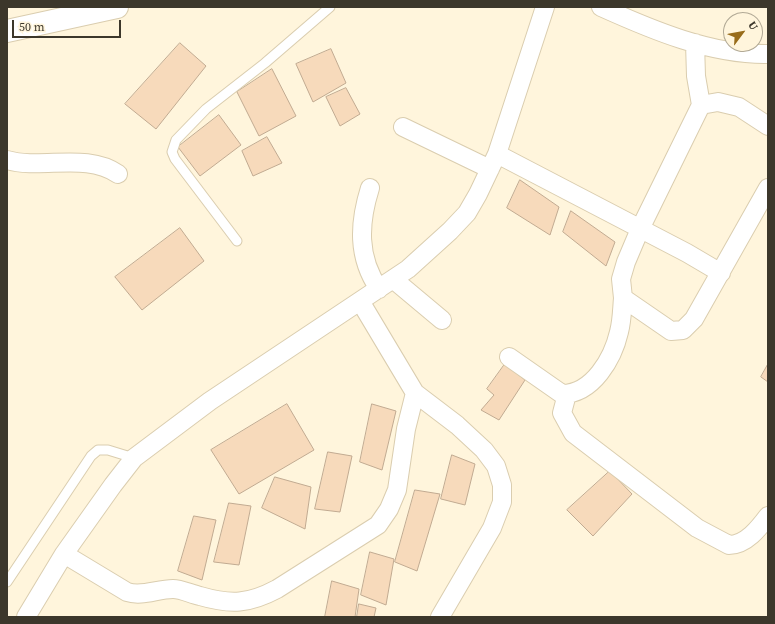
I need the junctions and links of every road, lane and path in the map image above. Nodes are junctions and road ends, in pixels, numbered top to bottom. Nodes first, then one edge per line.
1 (117, 7) edge
2 (330, 7) edge
3 (545, 7) edge
4 (601, 7) edge
5 (7, 31) edge
6 (695, 43) junction
7 (768, 54) edge
8 (701, 106) junction
9 (768, 126) edge
10 (403, 127) dead end
11 (7, 160) edge
12 (493, 162) junction
13 (118, 174) dead end
14 (370, 188) dead end
15 (768, 188) edge
16 (640, 229) junction
17 (237, 241) dead end
18 (721, 273) junction
19 (386, 284) junction
20 (623, 298) junction
21 (360, 301) junction
22 (442, 320) dead end
23 (509, 356) dead end
24 (415, 393) junction
25 (567, 394) junction
26 (134, 458) junction
27 (768, 516) edge
28 (64, 554) junction
29 (7, 581) edge
30 (242, 609) edge
31 (26, 617) edge
32 (440, 617) edge

1 - 5 street
2 - 17 lane
3 - 12 street
4 - 6 street
6 - 7 street
6 - 8 street
8 - 9 street
8 - 16 street
10 - 12 street
11 - 13 street
12 - 16 street
12 - 19 street
14 - 19 street
15 - 18 street
16 - 18 street
16 - 20 street
18 - 20 street
19 - 21 street
19 - 22 street
20 - 25 street
21 - 24 street
21 - 26 street
23 - 25 street
24 - 30 street
24 - 32 street
25 - 27 street
26 - 28 street
26 - 29 lane
28 - 30 street
28 - 31 street

